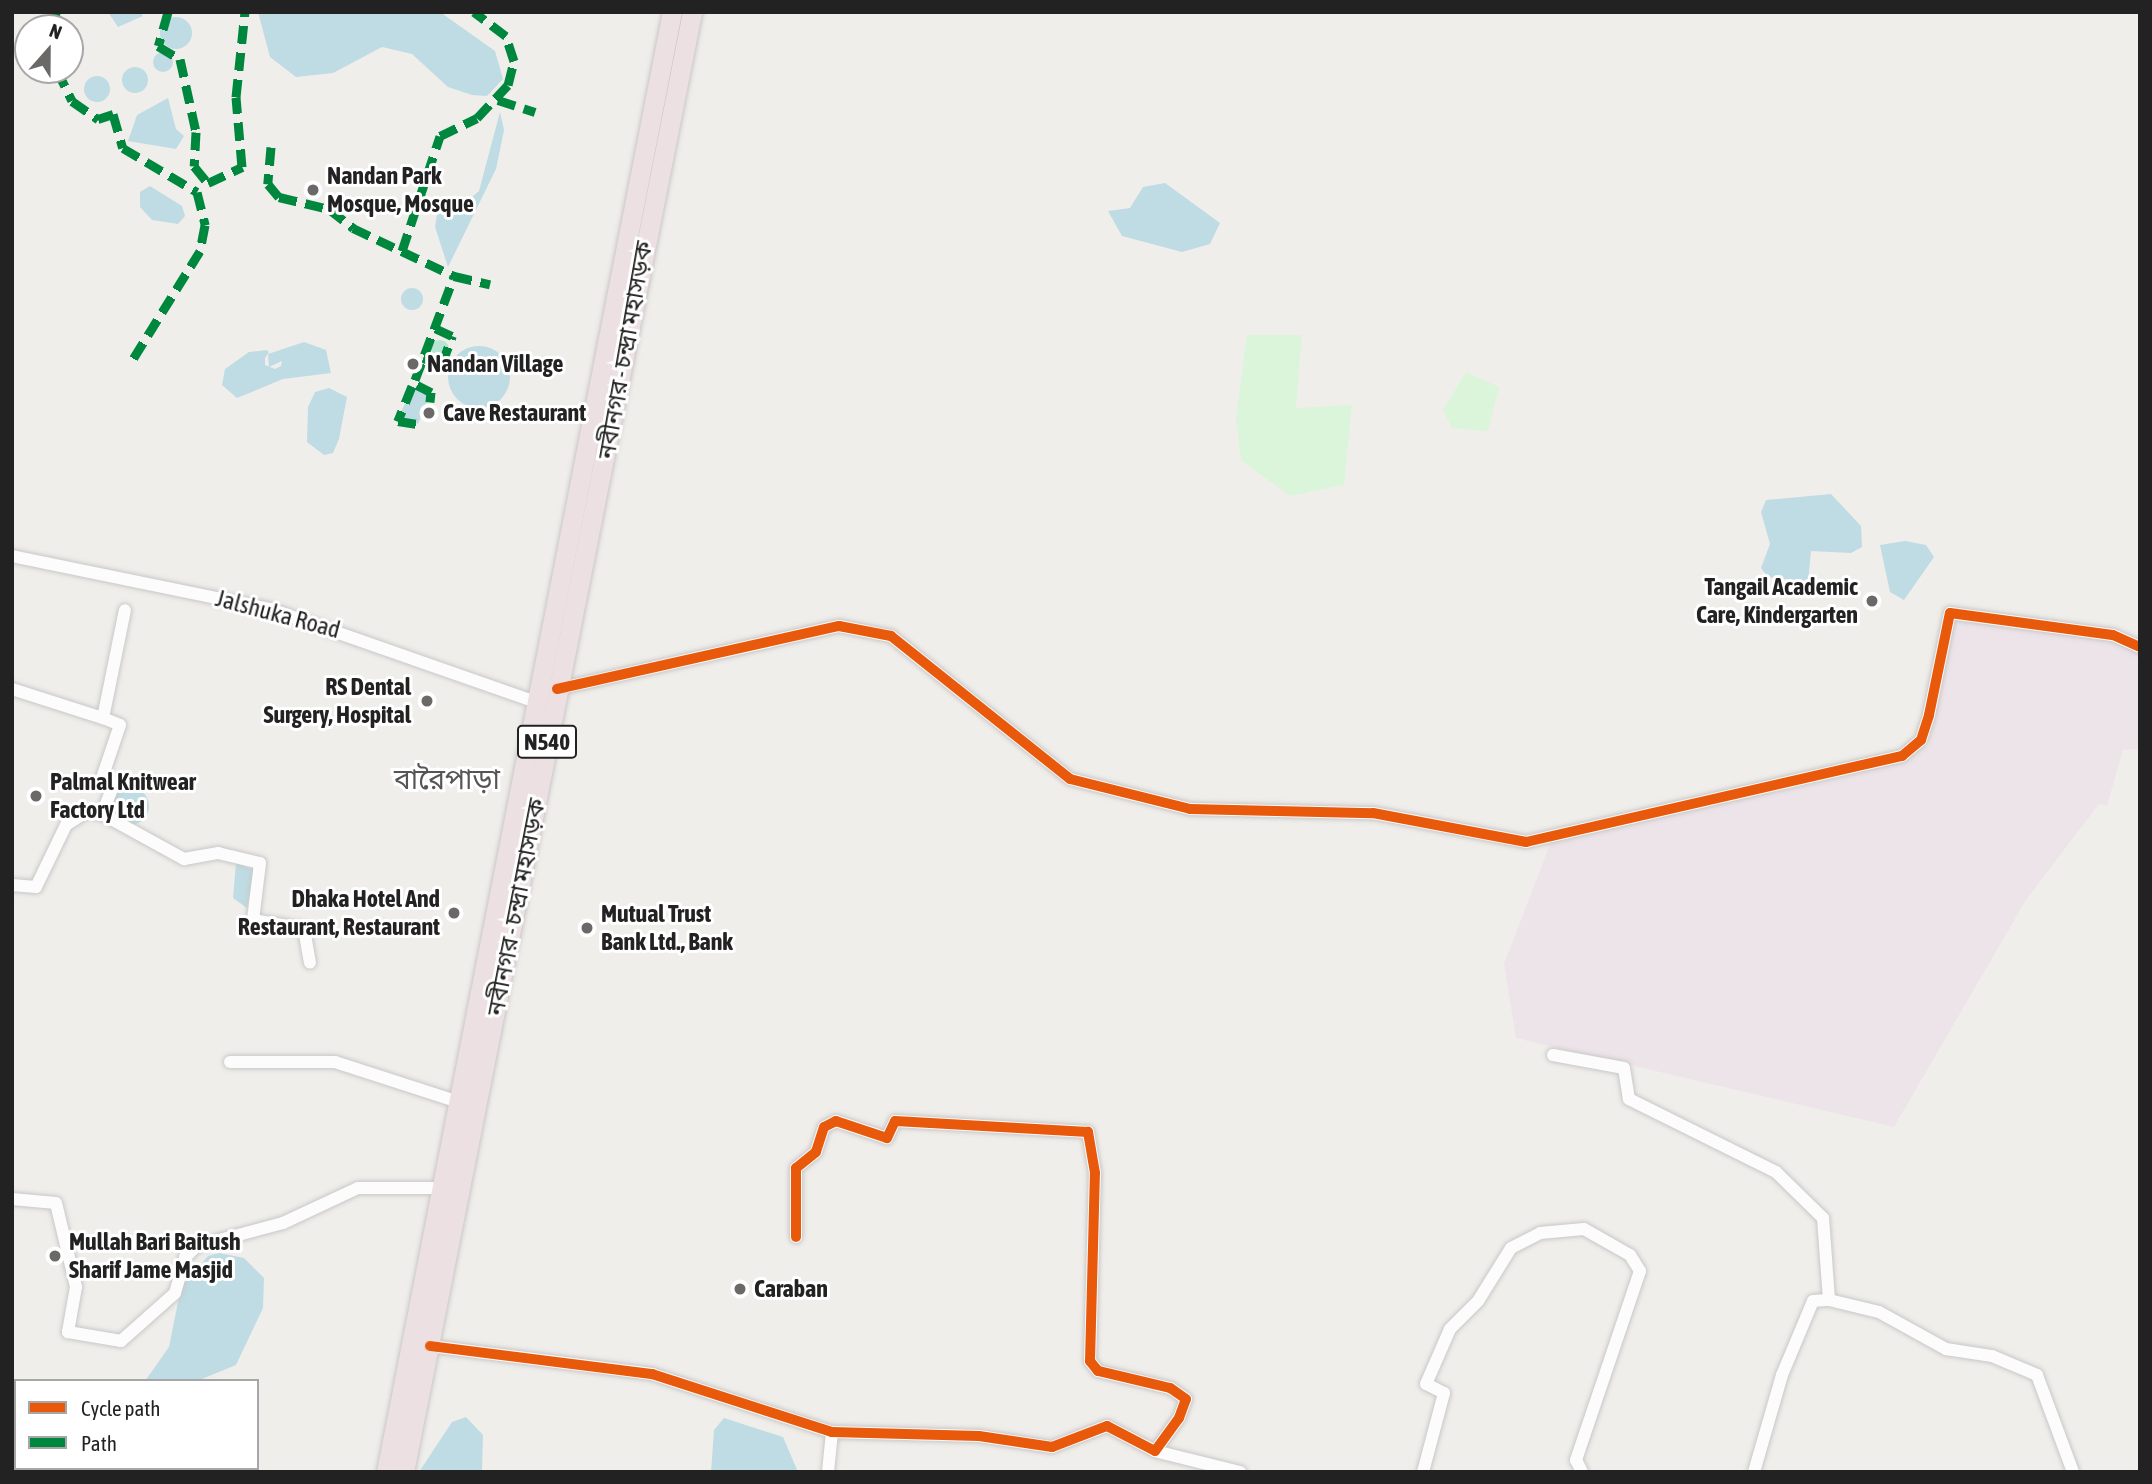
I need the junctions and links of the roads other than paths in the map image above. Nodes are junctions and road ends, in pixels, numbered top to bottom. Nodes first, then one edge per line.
1 (672, 12) edge
2 (692, 12) edge
3 (647, 184) junction
4 (12, 556) edge
5 (125, 610) dead end
6 (2140, 647) edge
7 (12, 688) edge
8 (557, 689) junction
9 (536, 702) junction
10 (103, 718) junction
11 (102, 814) junction
12 (12, 885) edge
13 (310, 962) dead end
14 (1553, 1055) dead end
15 (230, 1062) dead end
16 (459, 1102) junction
17 (444, 1188) junction
18 (12, 1199) edge
19 (796, 1237) dead end
20 (1829, 1300) junction
21 (430, 1346) junction
22 (832, 1432) junction
23 (1156, 1451) junction
24 (386, 1472) edge
25 (404, 1472) edge
26 (828, 1472) edge
27 (1240, 1472) edge
28 (1423, 1472) edge
29 (1582, 1472) edge
30 (1754, 1472) edge
31 (2073, 1472) edge

1 - 3 highway, নবীনগর - চন্দ্রা মহাসড়ক / N540
2 - 3 highway, নবীনগর - চন্দ্রা মহাসড়ক / N540
3 - 8 highway, নবীনগর - চন্দ্রা মহাসড়ক / N540
3 - 9 highway, নবীনগর - চন্দ্রা মহাসড়ক / N540
4 - 9 street, Jalshuka Road
5 - 10 street
6 - 8 street
7 - 10 street
8 - 21 highway, নবীনগর - চন্দ্রা মহাসড়ক / N540
9 - 16 highway, নবীনগর - চন্দ্রা মহাসড়ক / N540
10 - 11 street
11 - 12 street
11 - 13 street
14 - 20 street
15 - 16 street
16 - 17 highway, নবীনগর - চন্দ্রা মহাসড়ক / N540
17 - 18 street
17 - 24 highway, নবীনগর - চন্দ্রা মহাসড়ক / N540
19 - 23 street
20 - 30 street
20 - 31 street
21 - 22 street
21 - 25 highway, নবীনগর - চন্দ্রা মহাসড়ক / N540
22 - 23 street
22 - 26 street
23 - 27 street
28 - 29 street

